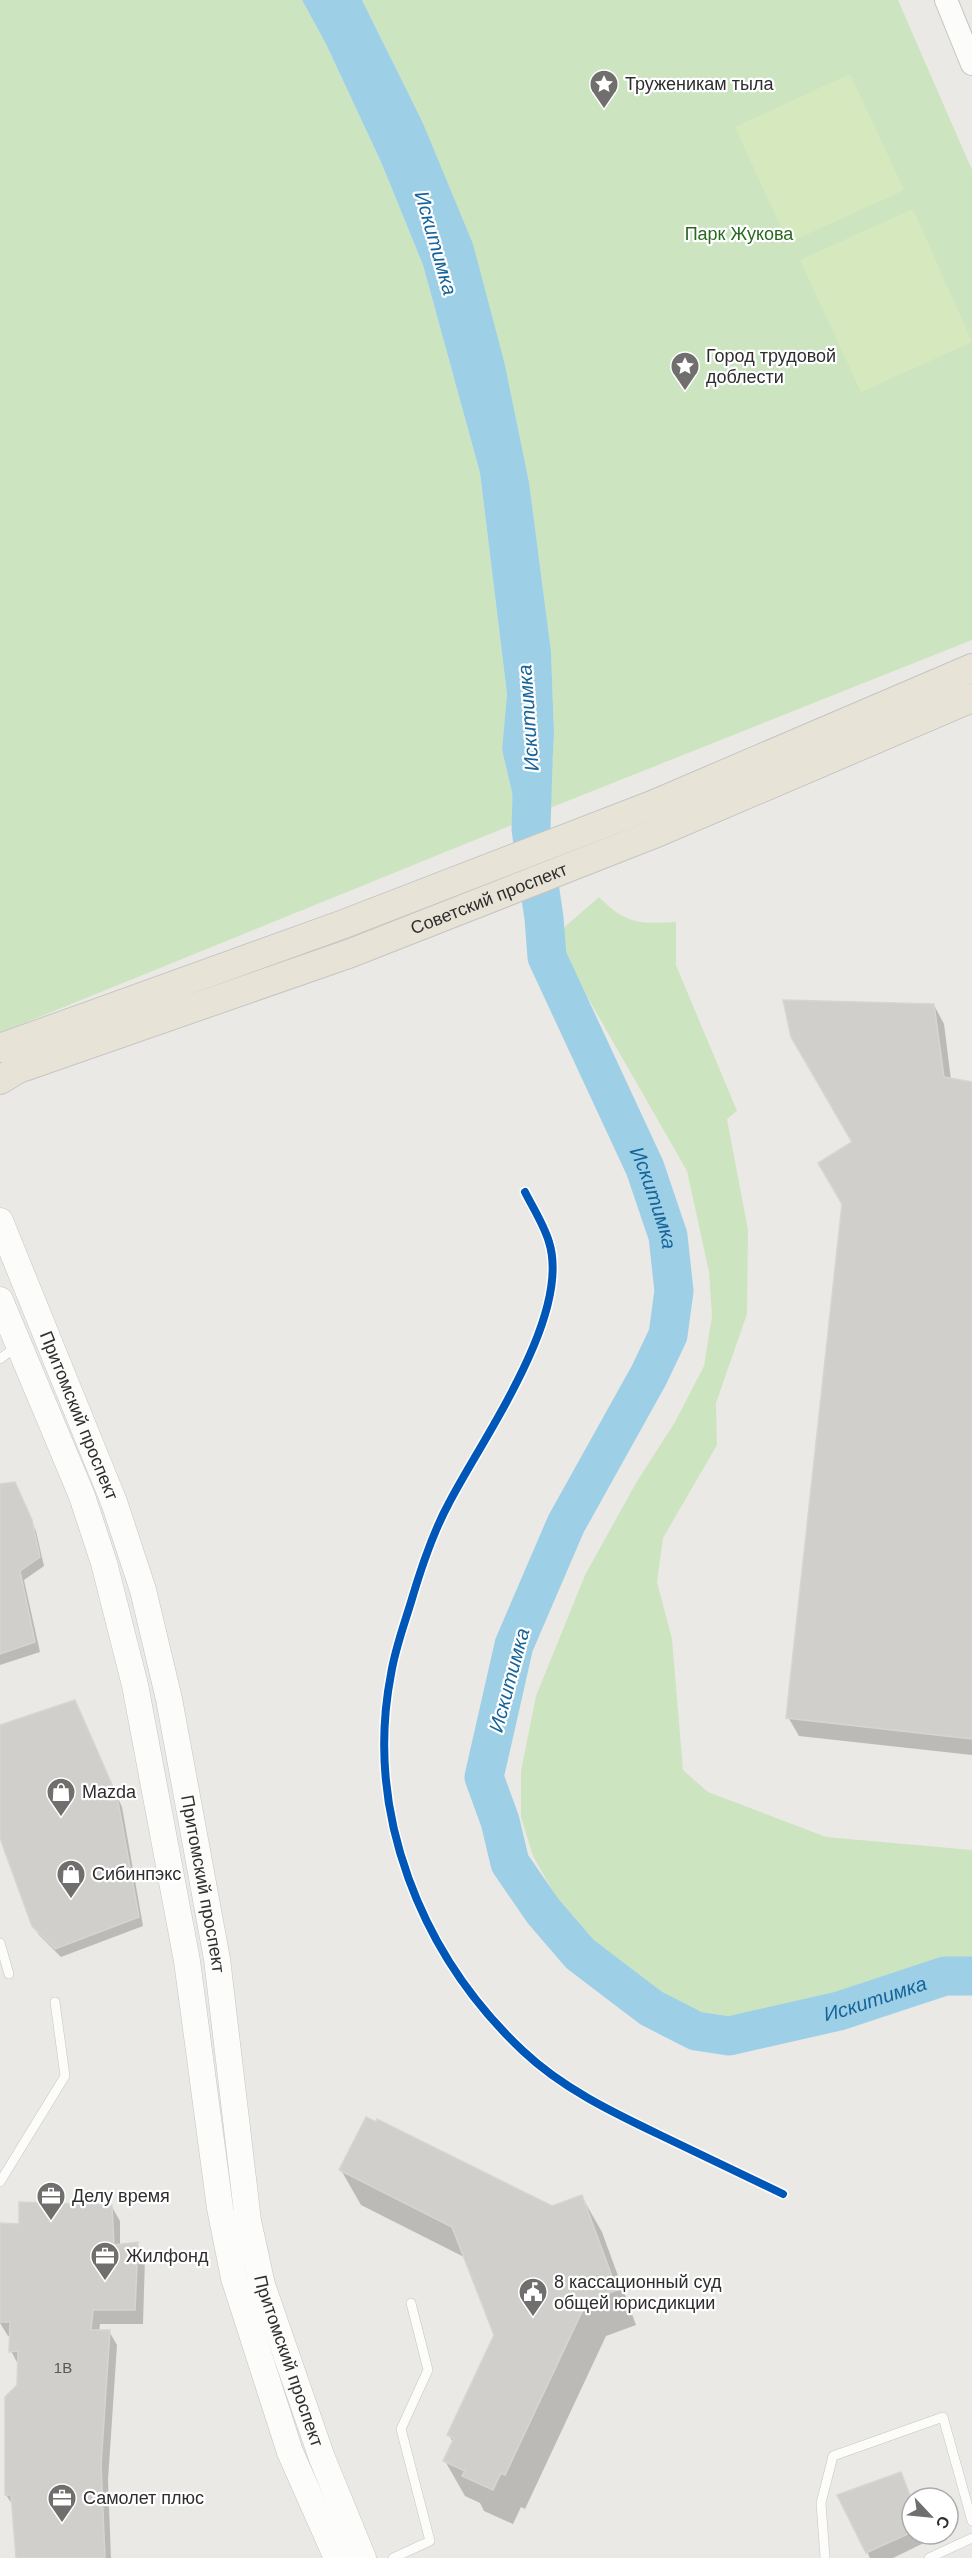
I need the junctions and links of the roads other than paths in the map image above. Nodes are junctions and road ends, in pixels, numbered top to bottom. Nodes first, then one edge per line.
1 (946, 0) edge
2 (972, 64) edge
3 (972, 668) edge
4 (972, 698) edge
5 (656, 819) junction
6 (0, 1048) edge
7 (0, 1080) edge
8 (0, 1221) edge
9 (0, 1300) edge
10 (9, 1352) edge
11 (0, 1942) edge
12 (9, 1974) dead end
13 (55, 2002) dead end
14 (0, 2182) edge
15 (411, 2303) dead end
16 (972, 2521) edge
17 (972, 2538) edge
18 (336, 2558) edge
19 (363, 2558) edge
20 (393, 2558) edge
21 (825, 2558) edge
22 (929, 2558) edge

1 - 2 street
3 - 5 main road, Советский проспект
4 - 5 main road, Советский проспект
5 - 6 main road, Советский проспект
5 - 7 main road, Советский проспект
8 - 19 main road, Притомский проспект
9 - 10 main road, Притомский проспект
10 - 18 main road, Притомский проспект
11 - 12 lane
13 - 14 lane
15 - 20 lane
16 - 21 lane
17 - 22 lane

